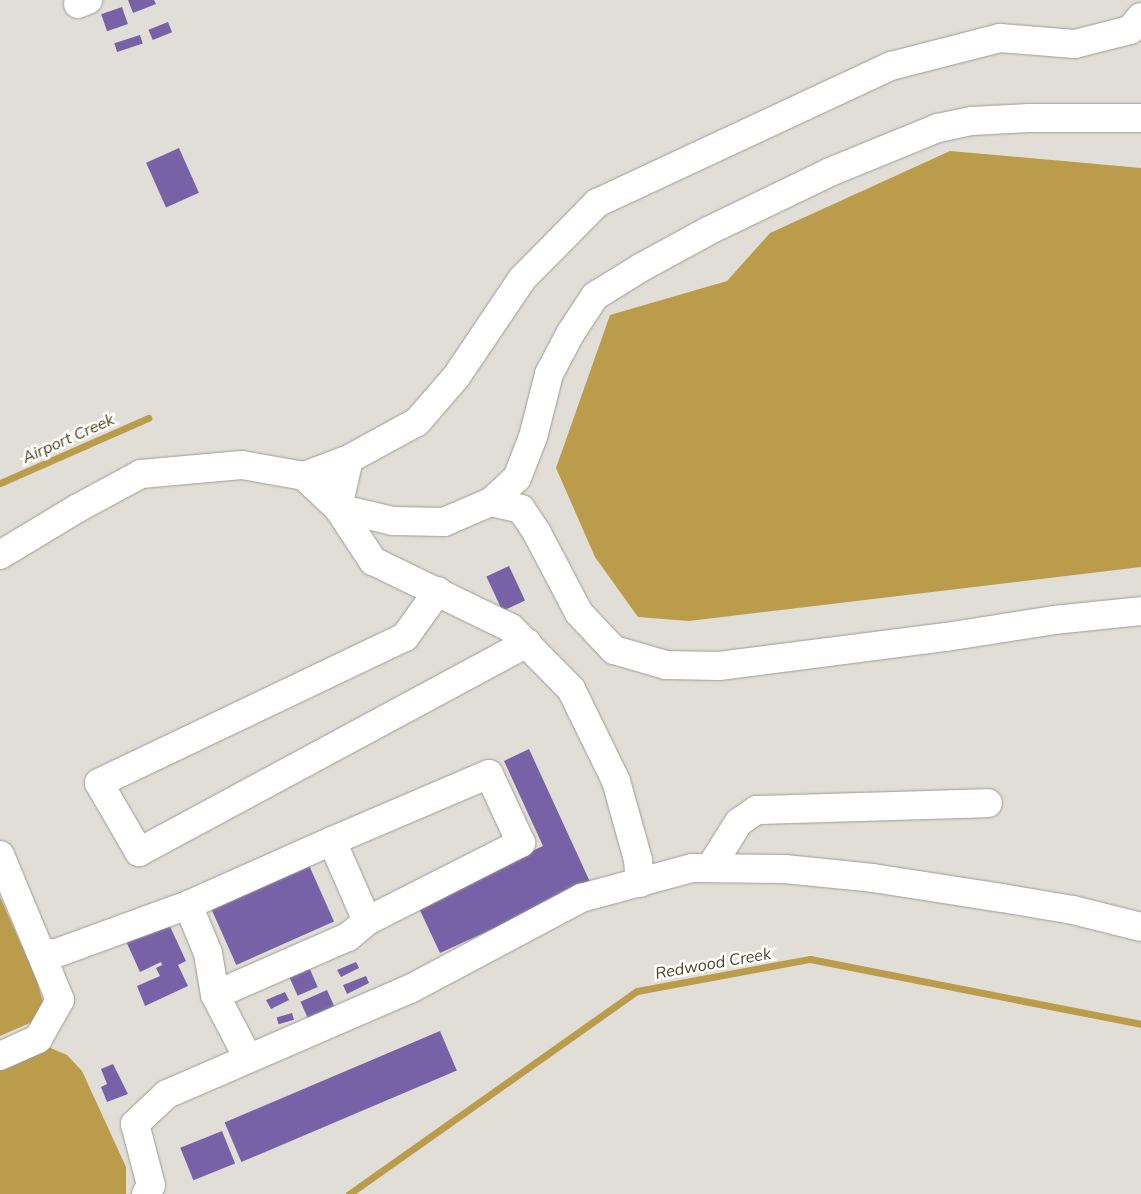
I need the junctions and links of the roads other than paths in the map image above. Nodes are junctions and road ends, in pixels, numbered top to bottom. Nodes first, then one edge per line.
1 (1141, 17) edge
2 (1141, 118) edge
3 (349, 459) junction
4 (304, 476) junction
5 (517, 478) junction
6 (491, 502) junction
7 (338, 508) junction
8 (521, 509) junction
9 (0, 555) edge
10 (438, 591) junction
11 (1141, 611) edge
12 (526, 643) junction
13 (988, 803) dead end
14 (332, 842) junction
15 (0, 855) edge
16 (710, 868) junction
17 (640, 882) junction
18 (188, 905) junction
19 (367, 921) junction
20 (1141, 927) edge
21 (40, 951) junction
22 (215, 995) junction
23 (0, 1056) edge
24 (248, 1058) junction
25 (146, 1194) edge

1 - 3 lane
2 - 5 lane
3 - 4 lane
3 - 7 lane
4 - 7 lane
4 - 9 lane
5 - 6 lane
5 - 8 lane
6 - 7 lane
6 - 8 lane
7 - 10 lane
8 - 11 lane
10 - 12 lane
10 - 12 lane
12 - 17 lane
13 - 16 lane
14 - 18 lane
14 - 19 lane
14 - 19 lane
15 - 21 lane
16 - 17 lane
16 - 20 lane
17 - 24 lane
18 - 21 lane
18 - 22 lane
19 - 22 lane
21 - 23 lane
22 - 24 lane
24 - 25 lane

